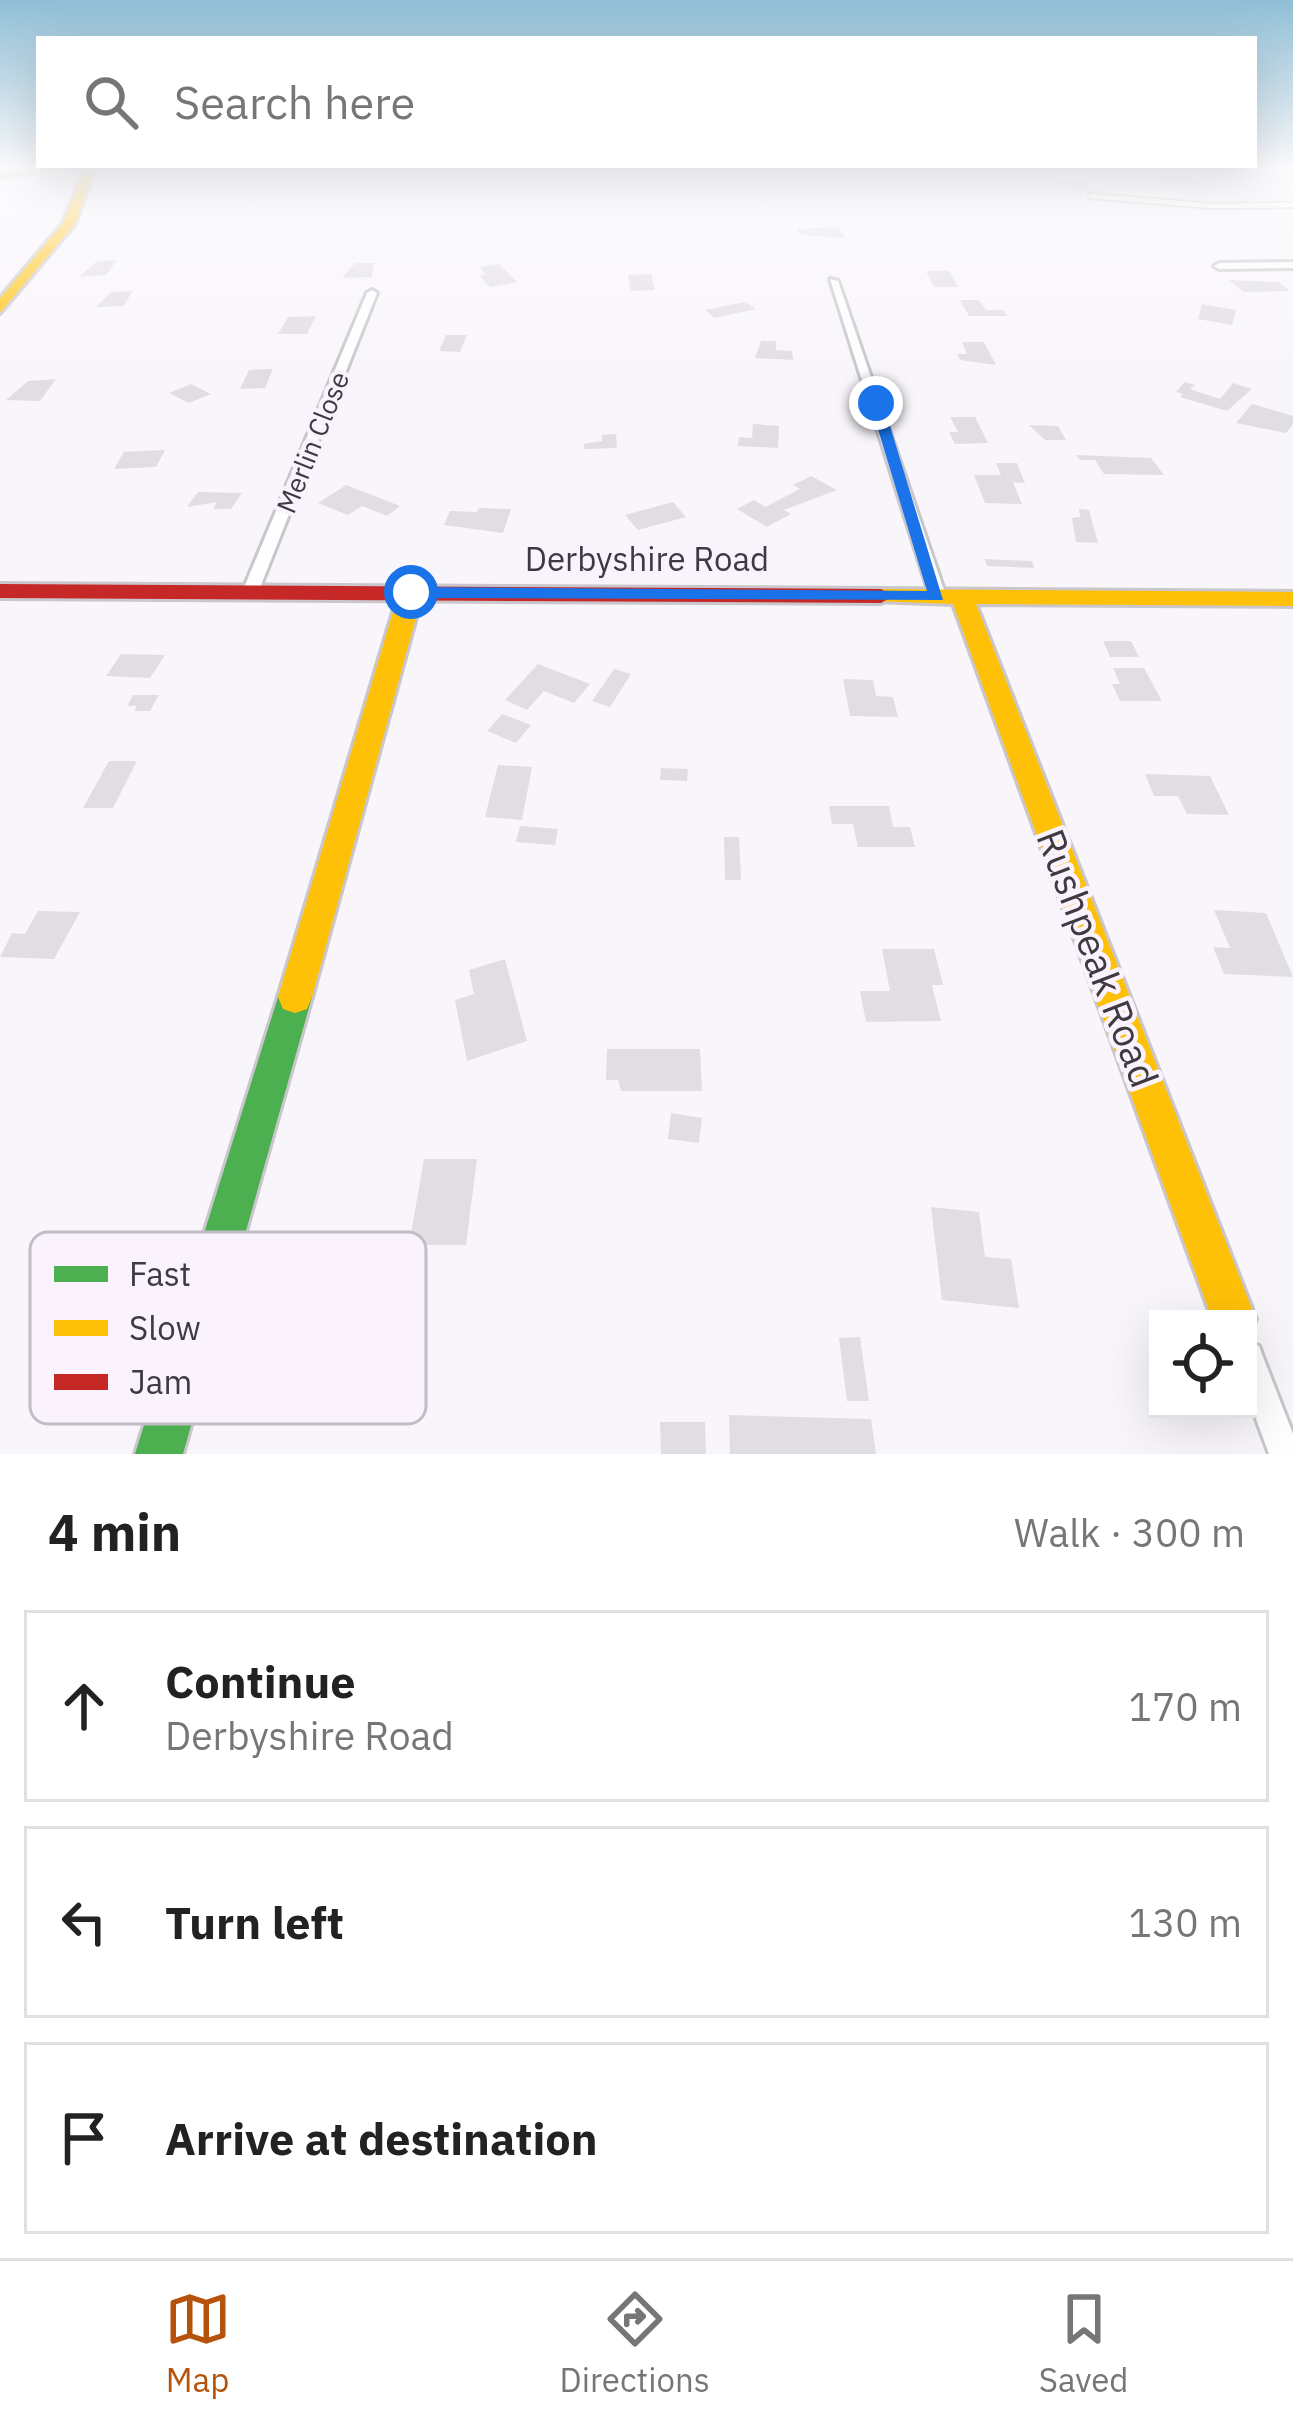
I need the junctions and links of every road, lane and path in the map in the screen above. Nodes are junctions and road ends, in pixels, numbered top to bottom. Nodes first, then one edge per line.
1 (58, 237) edge
2 (1293, 265) edge
3 (1219, 266) dead end
4 (833, 281) dead end
5 (372, 293) dead end
6 (0, 308) edge
7 (251, 590) junction
8 (0, 591) edge
9 (411, 592) junction
10 (950, 597) junction
11 (1293, 599) edge
12 (228, 1232) edge
13 (1230, 1310) edge
14 (1257, 1381) edge
15 (168, 1424) edge
16 (159, 1454) edge
17 (1285, 1454) edge

1 - 6 street
2 - 3 street
4 - 10 street
5 - 7 street, Merlin Close
7 - 8 street, Derbyshire Road
7 - 9 street, Derbyshire Road
9 - 10 street, Derbyshire Road
9 - 12 street
10 - 11 street, Derbyshire Road
10 - 13 street, Rushpeak Road
14 - 17 street
15 - 16 street

